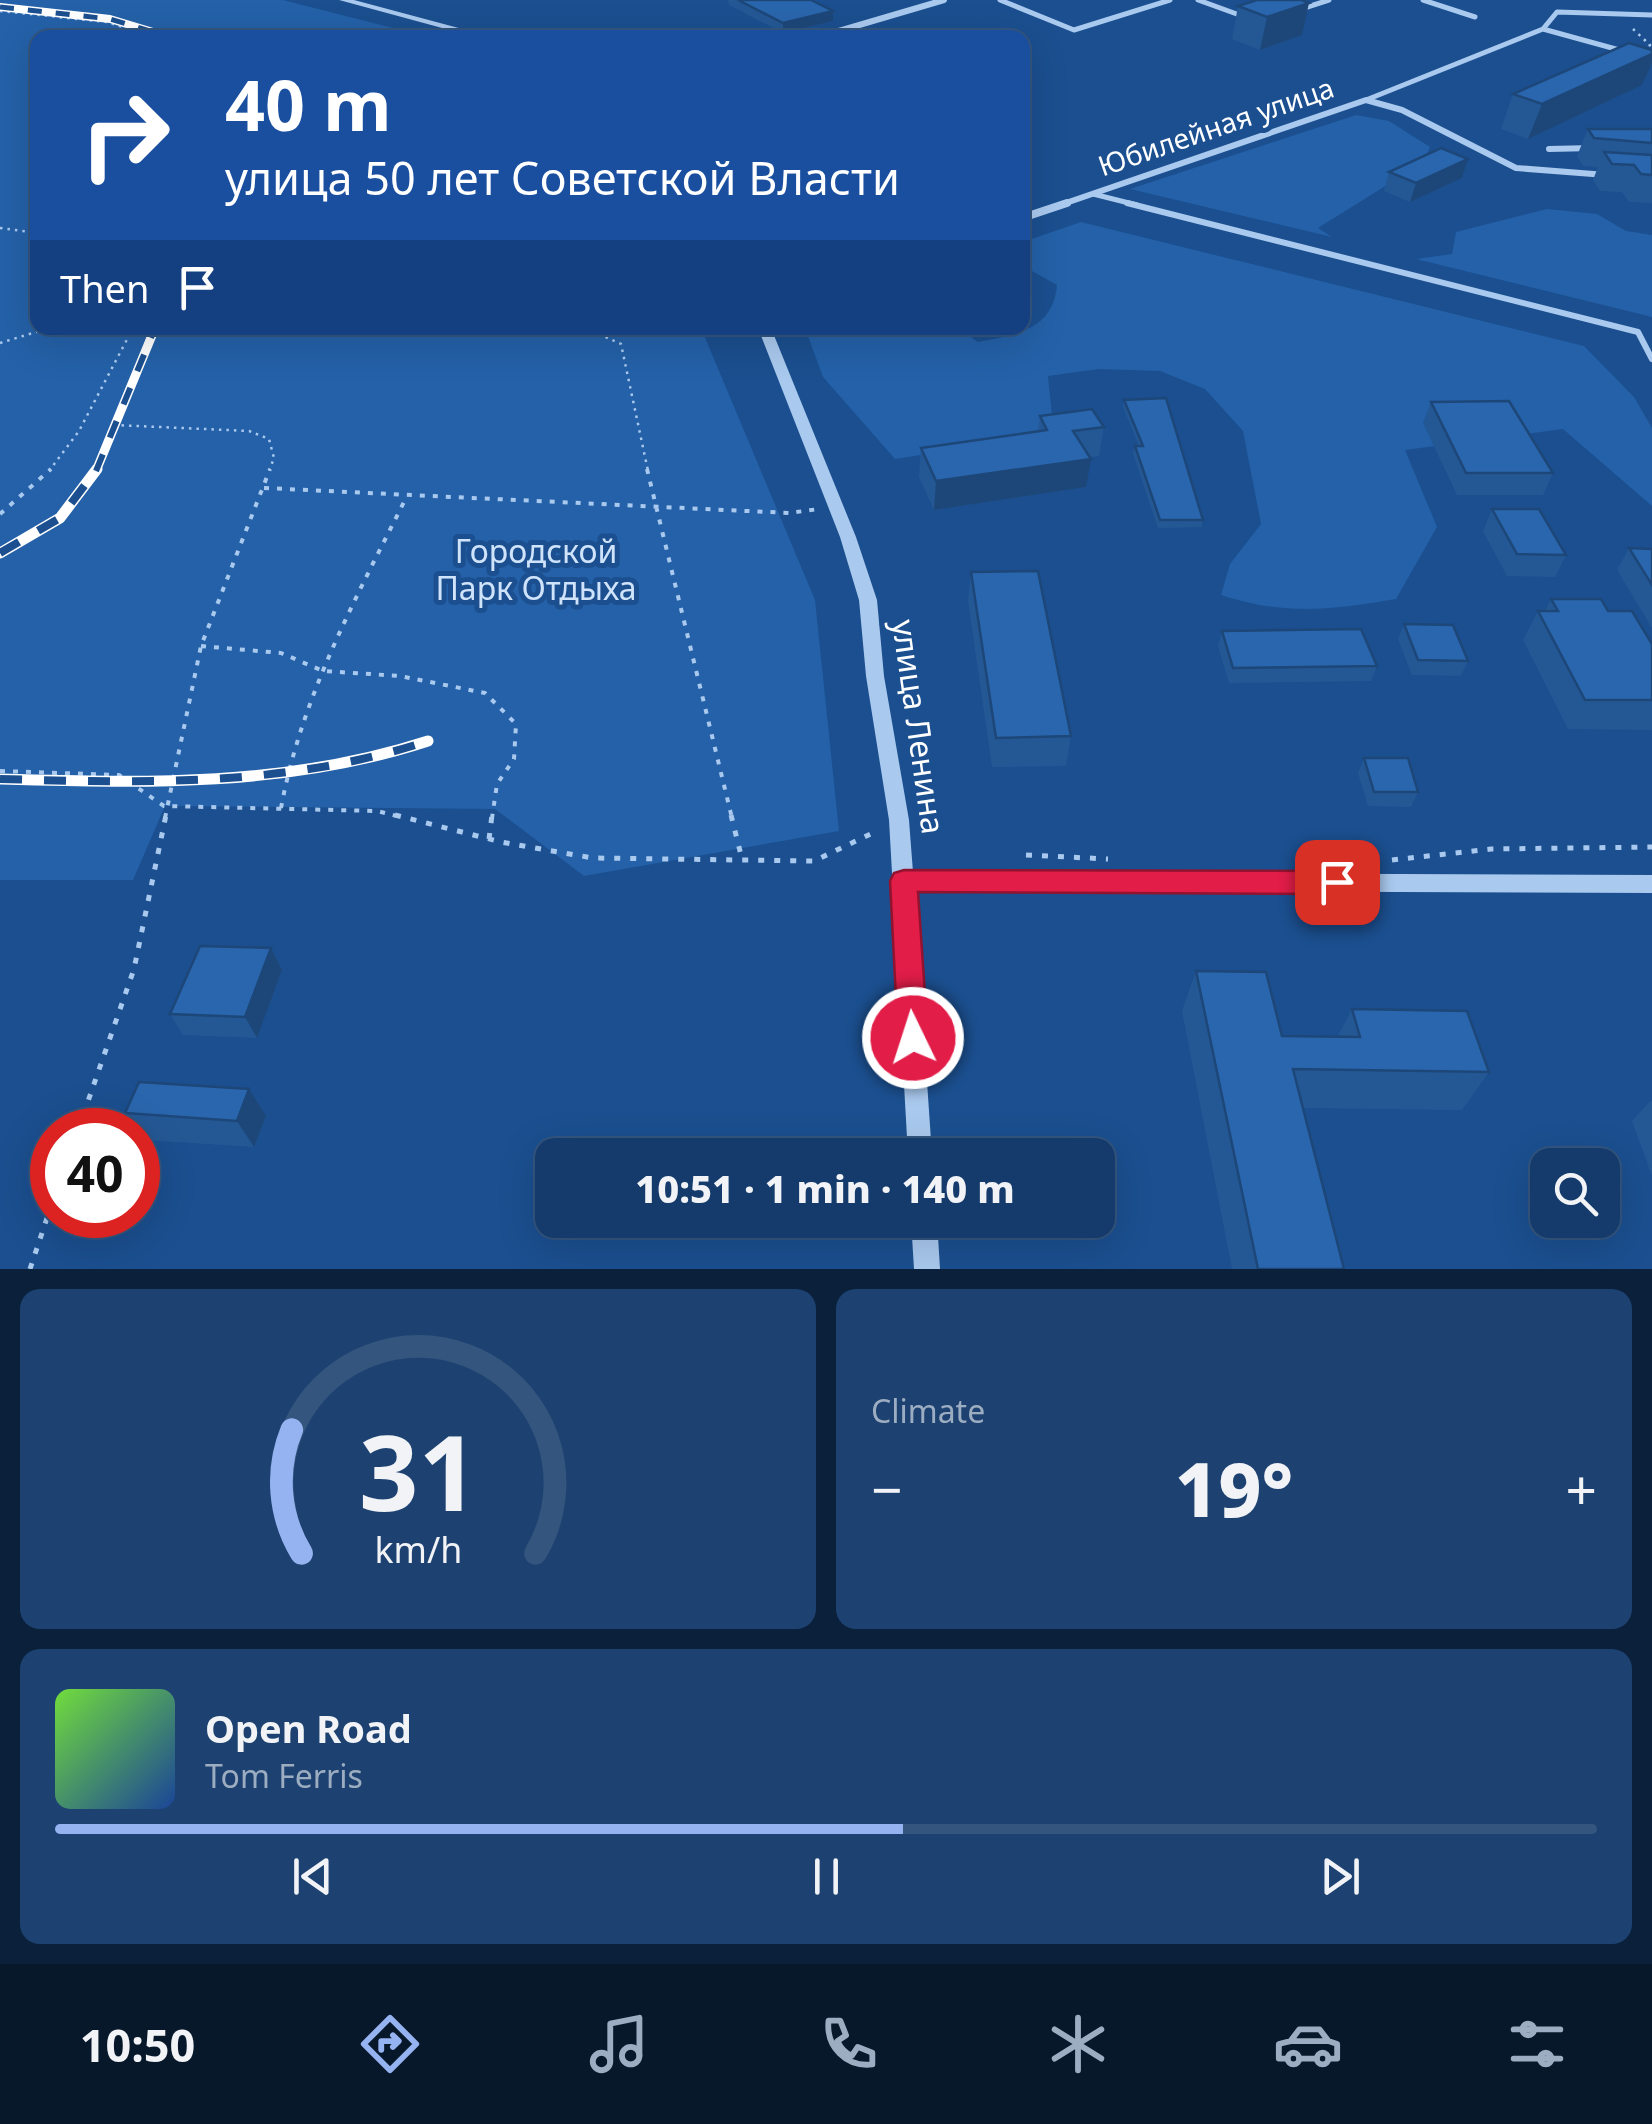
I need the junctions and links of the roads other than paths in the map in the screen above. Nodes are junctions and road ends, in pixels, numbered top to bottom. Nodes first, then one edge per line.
1 (343, 0) edge
2 (944, 0) edge
3 (1000, 0) edge
4 (1170, 0) edge
5 (1198, 0) edge
6 (1330, 0) edge
7 (1423, 0) edge
8 (1294, 11) edge
9 (1652, 15) edge
10 (1475, 17) dead end
11 (1259, 22) edge
12 (1543, 28) junction
13 (461, 30) edge
14 (842, 30) edge
15 (1636, 52) edge
16 (1366, 100) junction
17 (1598, 148) edge
18 (1549, 149) dead end
19 (1612, 176) edge
20 (1093, 194) junction
21 (1030, 215) edge
22 (767, 335) edge
23 (1652, 359) edge
24 (904, 881) junction
25 (1652, 884) edge
26 (919, 1138) edge
27 (925, 1238) edge
28 (926, 1269) edge

1 - 13 street
2 - 14 street
3 - 4 lane
5 - 11 lane
6 - 8 lane
7 - 10 lane
9 - 12 lane
12 - 15 lane
12 - 16 lane
16 - 19 street, Юбилейная улица
16 - 20 street, Юбилейная улица
17 - 18 street
20 - 21 street, Юбилейная улица
20 - 23 lane
22 - 24 street, улица Ленина
24 - 25 street
24 - 26 street, улица Ленина
27 - 28 street

